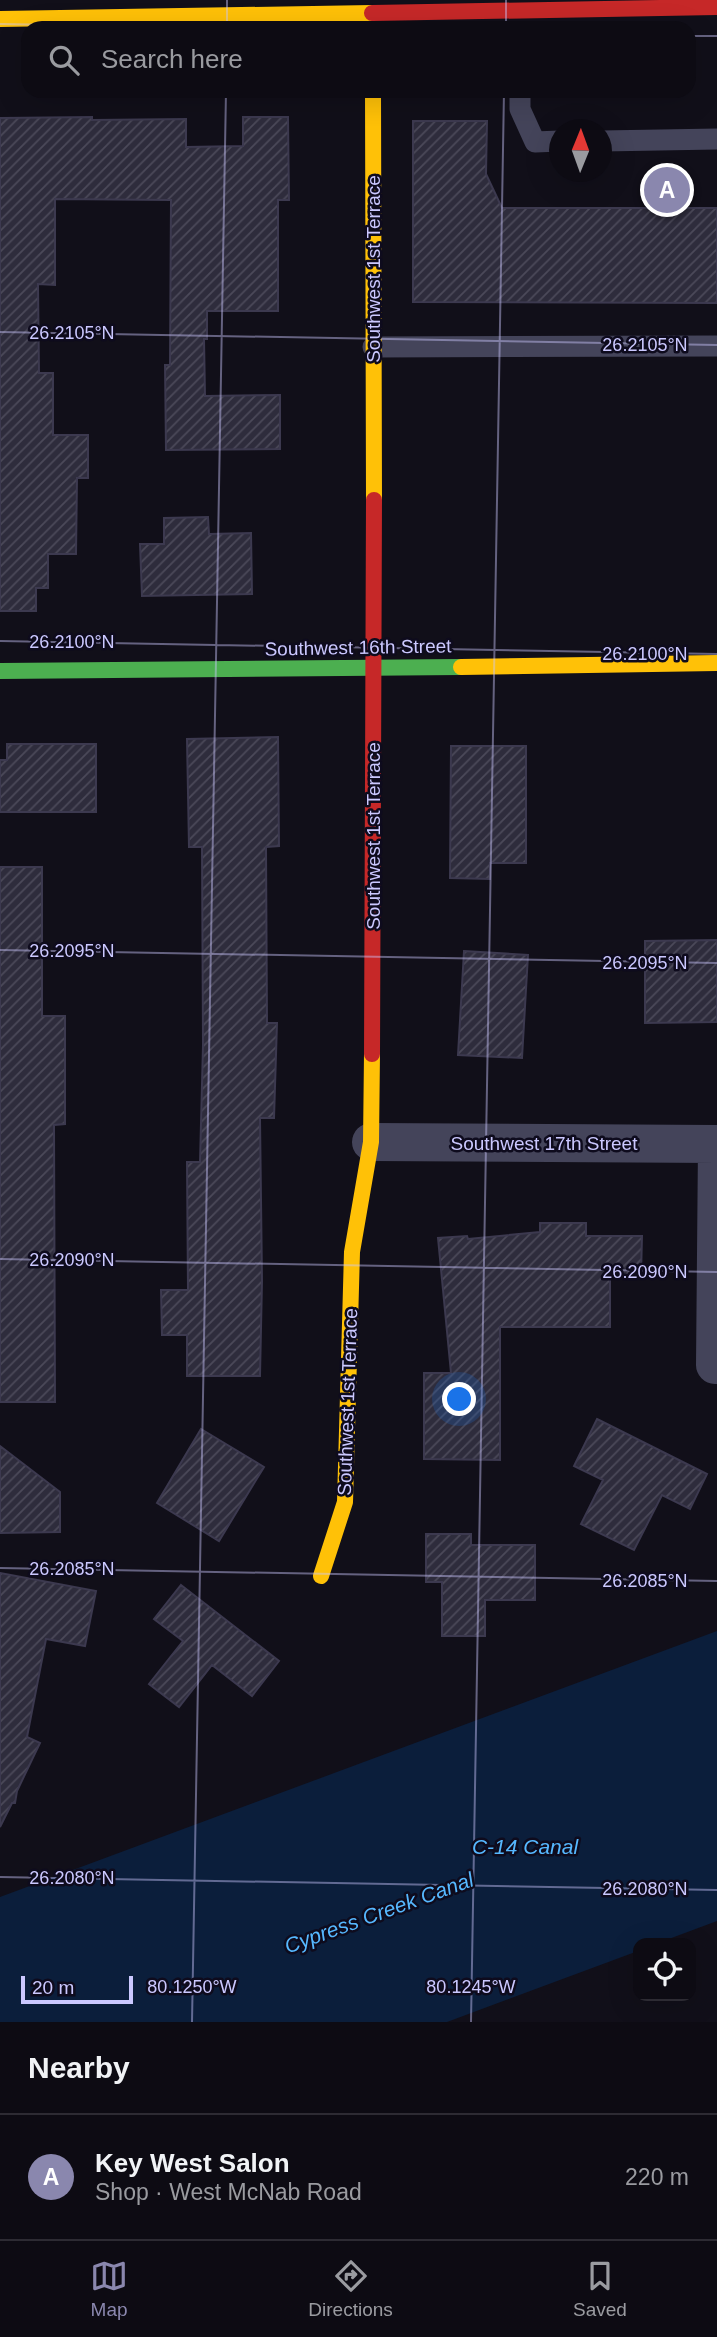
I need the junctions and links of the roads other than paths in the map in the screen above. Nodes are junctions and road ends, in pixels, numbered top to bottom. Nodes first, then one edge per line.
1 (717, 7) edge
2 (373, 14) edge
3 (0, 19) edge
4 (518, 20) edge
5 (373, 98) edge
6 (520, 98) edge
7 (717, 139) edge
8 (549, 141) edge
9 (612, 141) edge
10 (717, 345) edge
11 (373, 347) junction
12 (717, 663) edge
13 (374, 669) junction
14 (0, 671) edge
15 (371, 1142) junction
16 (717, 1144) edge
17 (715, 1365) dead end
18 (321, 1576) dead end

1 - 4 street
2 - 3 street
2 - 4 street
5 - 11 street, Southwest 1st Terrace
6 - 8 lane
7 - 9 lane
10 - 11 lane
11 - 13 street, Southwest 1st Terrace
12 - 13 street, Southwest 16th Street
13 - 14 street, Southwest 16th Street
13 - 15 street, Southwest 1st Terrace
15 - 16 street, Southwest 17th Street
15 - 18 street, Southwest 1st Terrace
16 - 17 street

